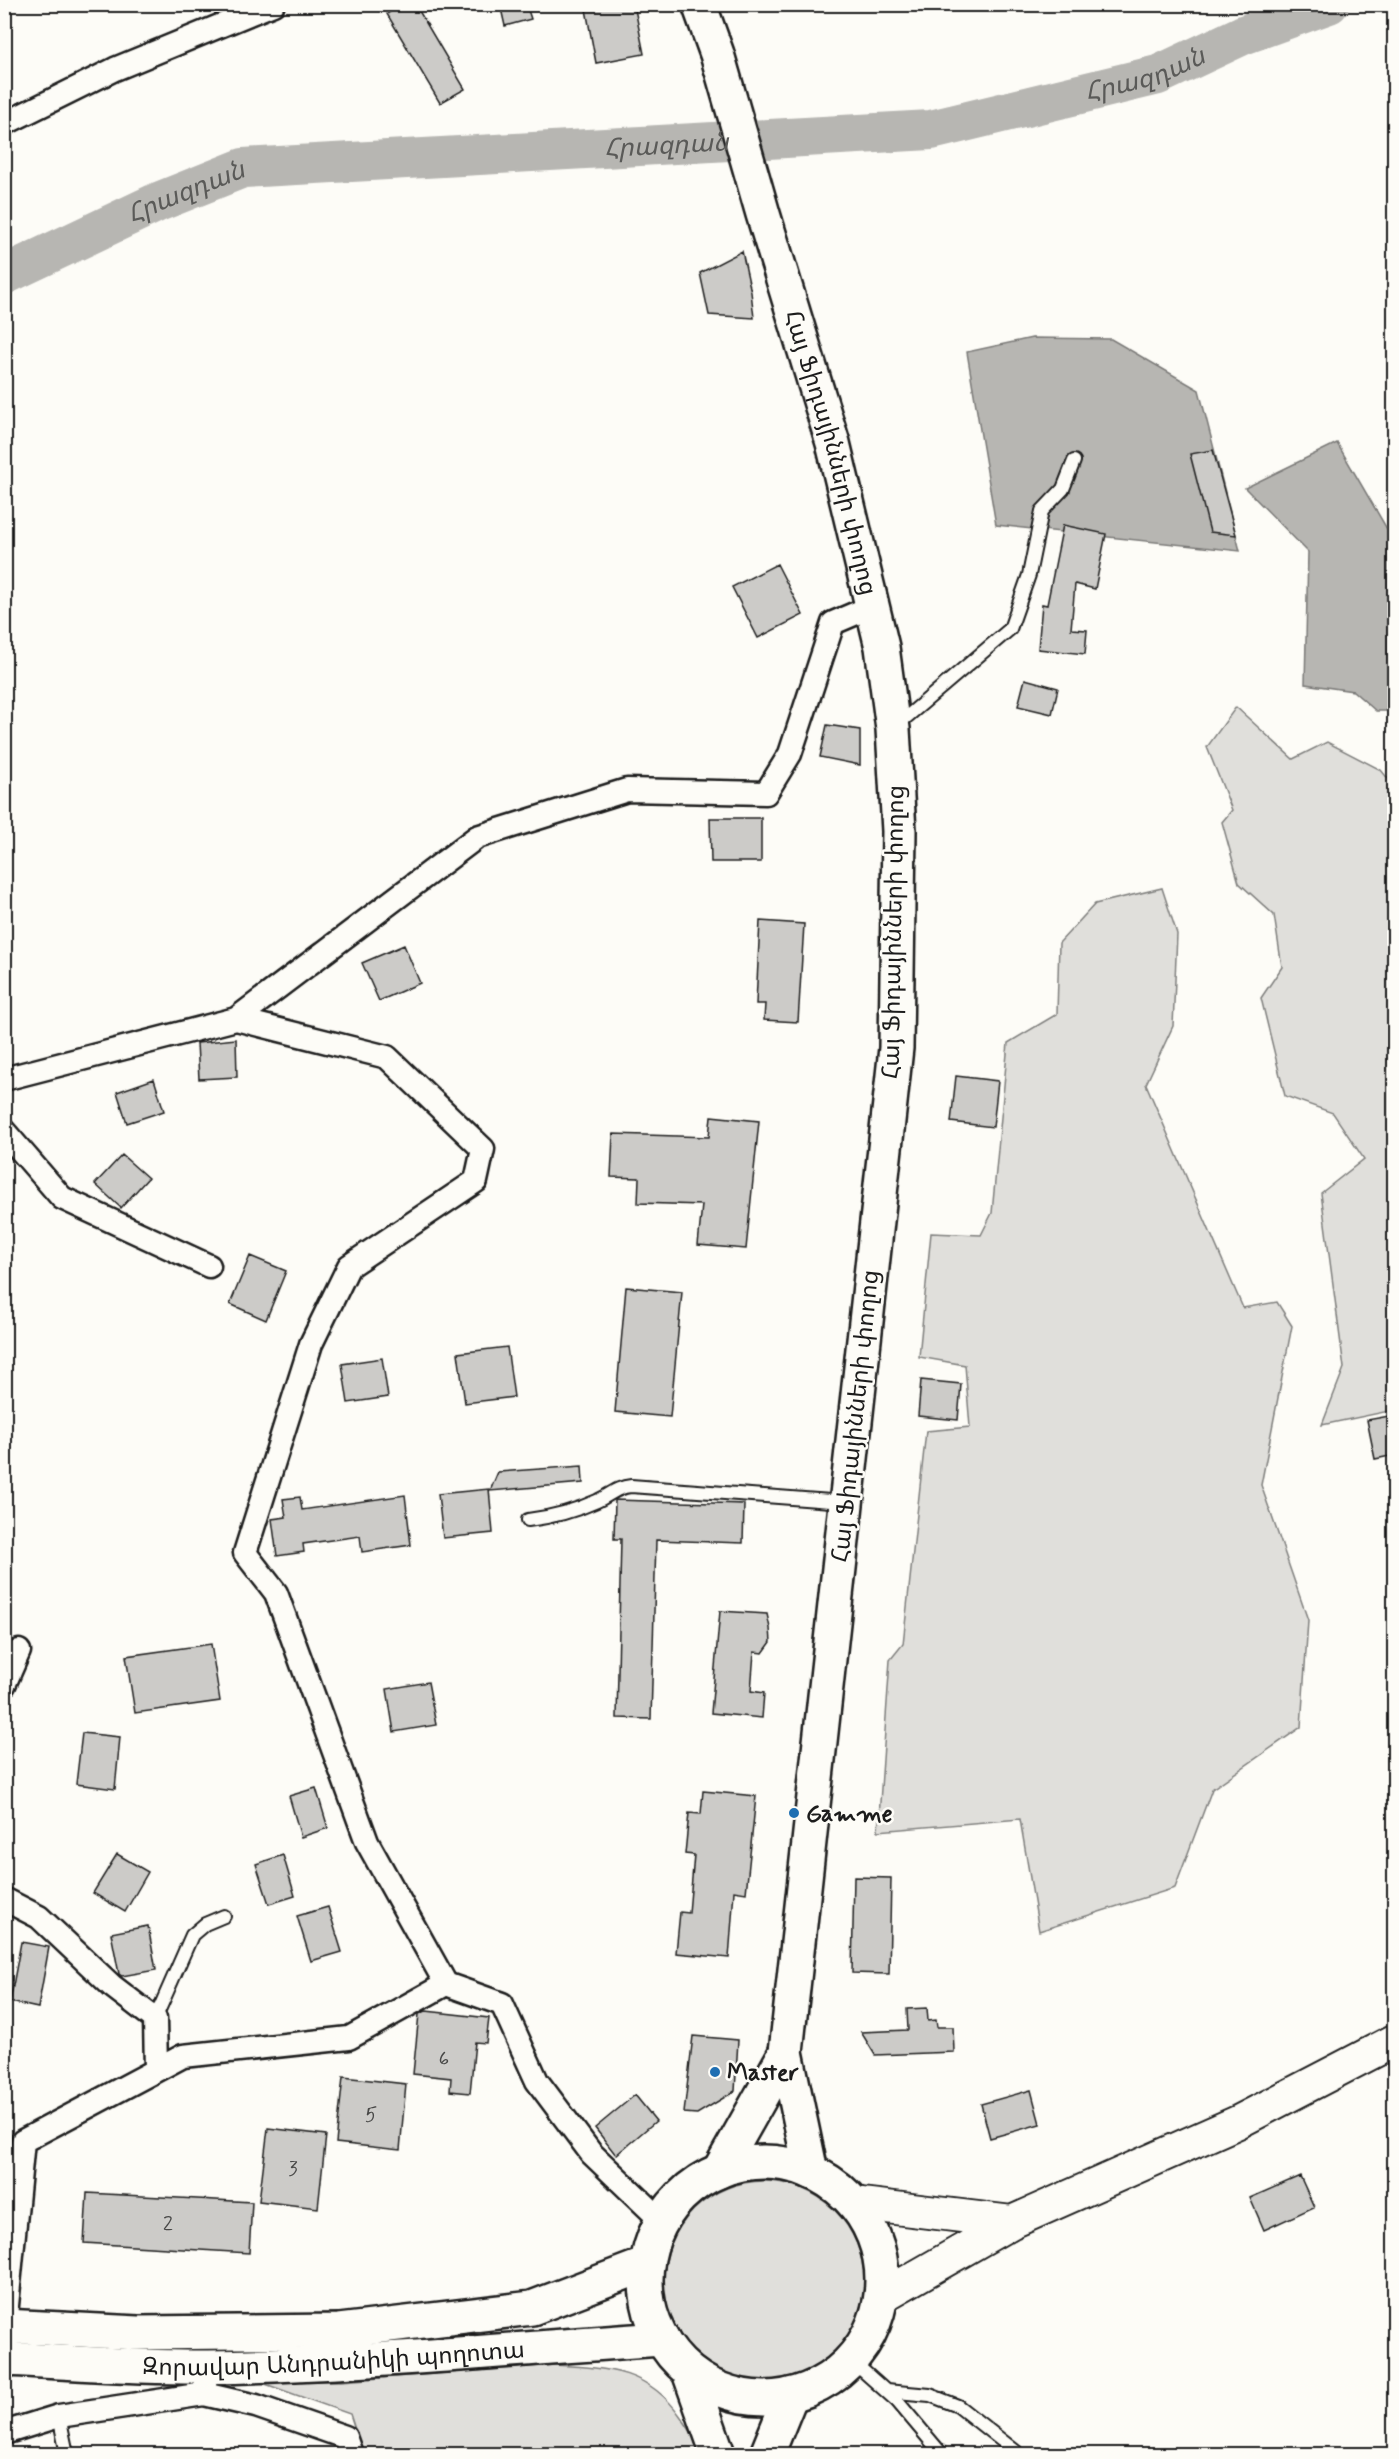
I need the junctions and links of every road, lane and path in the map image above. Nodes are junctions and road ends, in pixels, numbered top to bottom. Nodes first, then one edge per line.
1 (273, 4) edge
2 (702, 7) edge
3 (4, 124) edge
4 (1074, 461) dead end
5 (873, 606) junction
6 (893, 729) junction
7 (236, 1018) junction
8 (4, 1079) edge
9 (4, 1131) edge
10 (208, 1266) dead end
11 (845, 1502) junction
12 (528, 1520) dead end
13 (19, 1651) dead end
14 (4, 1685) edge
15 (4, 1899) edge
16 (224, 1916) dead end
17 (446, 1984) junction
18 (155, 2019) junction
19 (1395, 2041) edge
20 (786, 2052) junction
21 (156, 2070) junction
22 (719, 2171) junction
23 (811, 2172) junction
24 (853, 2203) junction
25 (662, 2221) junction
26 (1012, 2222) junction
27 (647, 2264) junction
28 (881, 2297) junction
29 (4, 2326) edge
30 (662, 2339) junction
31 (4, 2358) edge
32 (851, 2360) junction
33 (689, 2372) junction
34 (206, 2381) junction
35 (886, 2391) junction
36 (791, 2395) junction
37 (59, 2416) junction
38 (4, 2433) edge
39 (66, 2454) edge
40 (351, 2454) edge
41 (718, 2454) edge
42 (767, 2454) edge
43 (937, 2454) edge
44 (1019, 2454) edge

1 - 3 street
2 - 5 main road, Հայ Ֆիդայինների փողոց
4 - 6 lane
5 - 6 main road, Հայ Ֆիդայինների փողոց
5 - 7 street
6 - 11 main road, Հայ Ֆիդայինների փողոց
7 - 8 street
7 - 17 street
9 - 10 street
11 - 12 lane
11 - 20 main road, Հայ Ֆիդայինների փողոց
13 - 14 street
15 - 18 street
16 - 18 lane
17 - 21 street
17 - 25 street
18 - 21 street
19 - 26 main road
20 - 22 main road, Հայ Ֆիդայինների փողոց
20 - 23 main road, Հայ Ֆիդայինների փողոց
21 - 29 street
22 - 23 main road
22 - 25 main road
23 - 24 main road
24 - 26 main road
24 - 28 main road
25 - 27 main road
26 - 28 main road
27 - 29 main road, Զորավար Անդրանիկի պողոտա
27 - 30 main road
28 - 32 main road
30 - 33 main road
30 - 34 main road, Զորավար Անդրանիկի պողոտա
31 - 34 main road, Զորավար Անդրանիկի պողոտա
32 - 35 lane
32 - 36 main road
33 - 36 main road
33 - 41 main road
34 - 37 street
34 - 40 street
35 - 43 lane
35 - 44 lane
36 - 42 main road
37 - 38 street
37 - 39 lane

